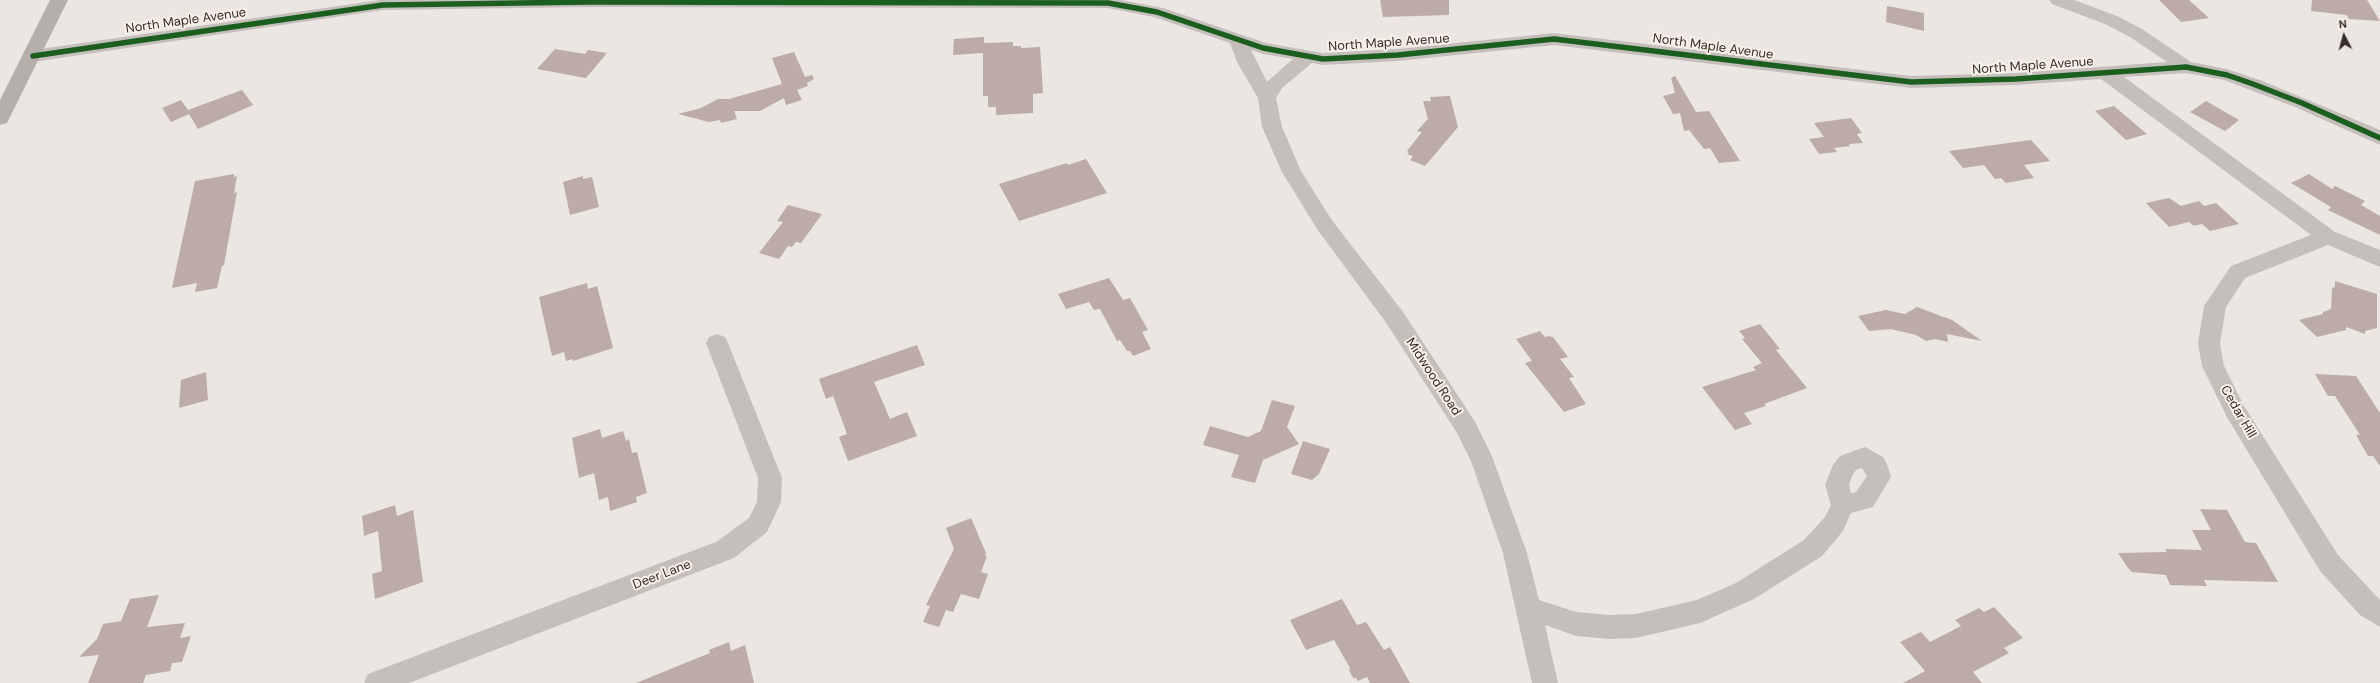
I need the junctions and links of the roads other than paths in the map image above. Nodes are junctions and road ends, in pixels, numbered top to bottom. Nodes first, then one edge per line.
1 (59, 0) edge
2 (2058, 0) edge
3 (589, 1) edge
4 (1108, 2) edge
5 (1238, 40) junction
6 (33, 56) junction
7 (1306, 57) junction
8 (2186, 67) junction
9 (2104, 72) junction
10 (1267, 98) junction
11 (0, 119) edge
12 (2380, 138) edge
13 (2328, 238) junction
14 (2380, 259) edge
15 (717, 343) dead end
16 (1843, 505) dead end
17 (1529, 608) junction
18 (2380, 615) edge
19 (377, 683) edge
20 (1545, 683) edge

1 - 6 main road
2 - 8 street
3 - 4 street, North Maple Avenue
3 - 6 street, North Maple Avenue
4 - 5 street, North Maple Avenue
5 - 7 street, North Maple Avenue
5 - 10 street, Midwood Road
6 - 11 main road
7 - 9 street, North Maple Avenue
7 - 10 street
8 - 9 street, North Maple Avenue
8 - 12 street, North Maple Avenue
9 - 13 street
10 - 17 street, Midwood Road
13 - 14 street
13 - 18 street, Cedar Hill
15 - 19 street, Deer Lane
16 - 17 street
17 - 20 street, Midwood Road

